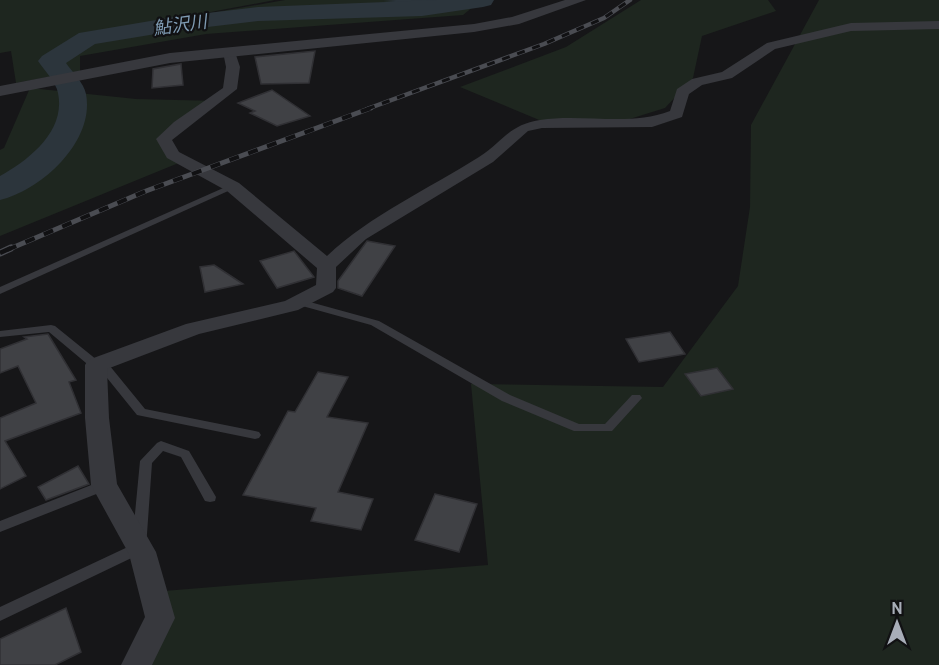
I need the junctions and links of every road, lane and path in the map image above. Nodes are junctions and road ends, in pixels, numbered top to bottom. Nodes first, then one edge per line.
1 (579, 0) edge
2 (939, 25) edge
3 (229, 52) junction
4 (5, 90) edge
5 (226, 183) junction
6 (327, 266) junction
7 (0, 291) edge
8 (299, 302) junction
9 (0, 334) edge
10 (99, 364) junction
11 (636, 398) dead end
12 (255, 435) dead end
13 (104, 485) junction
14 (210, 497) dead end
15 (0, 527) edge
16 (139, 548) junction
17 (0, 614) edge
18 (136, 665) edge

1 - 3 street
2 - 6 street
3 - 4 street
3 - 5 street
5 - 6 street
5 - 7 lane
6 - 8 street
8 - 10 street
8 - 11 lane
9 - 10 lane
10 - 12 lane
10 - 13 street
13 - 15 lane
13 - 16 street
14 - 16 lane
16 - 17 lane
16 - 18 street

